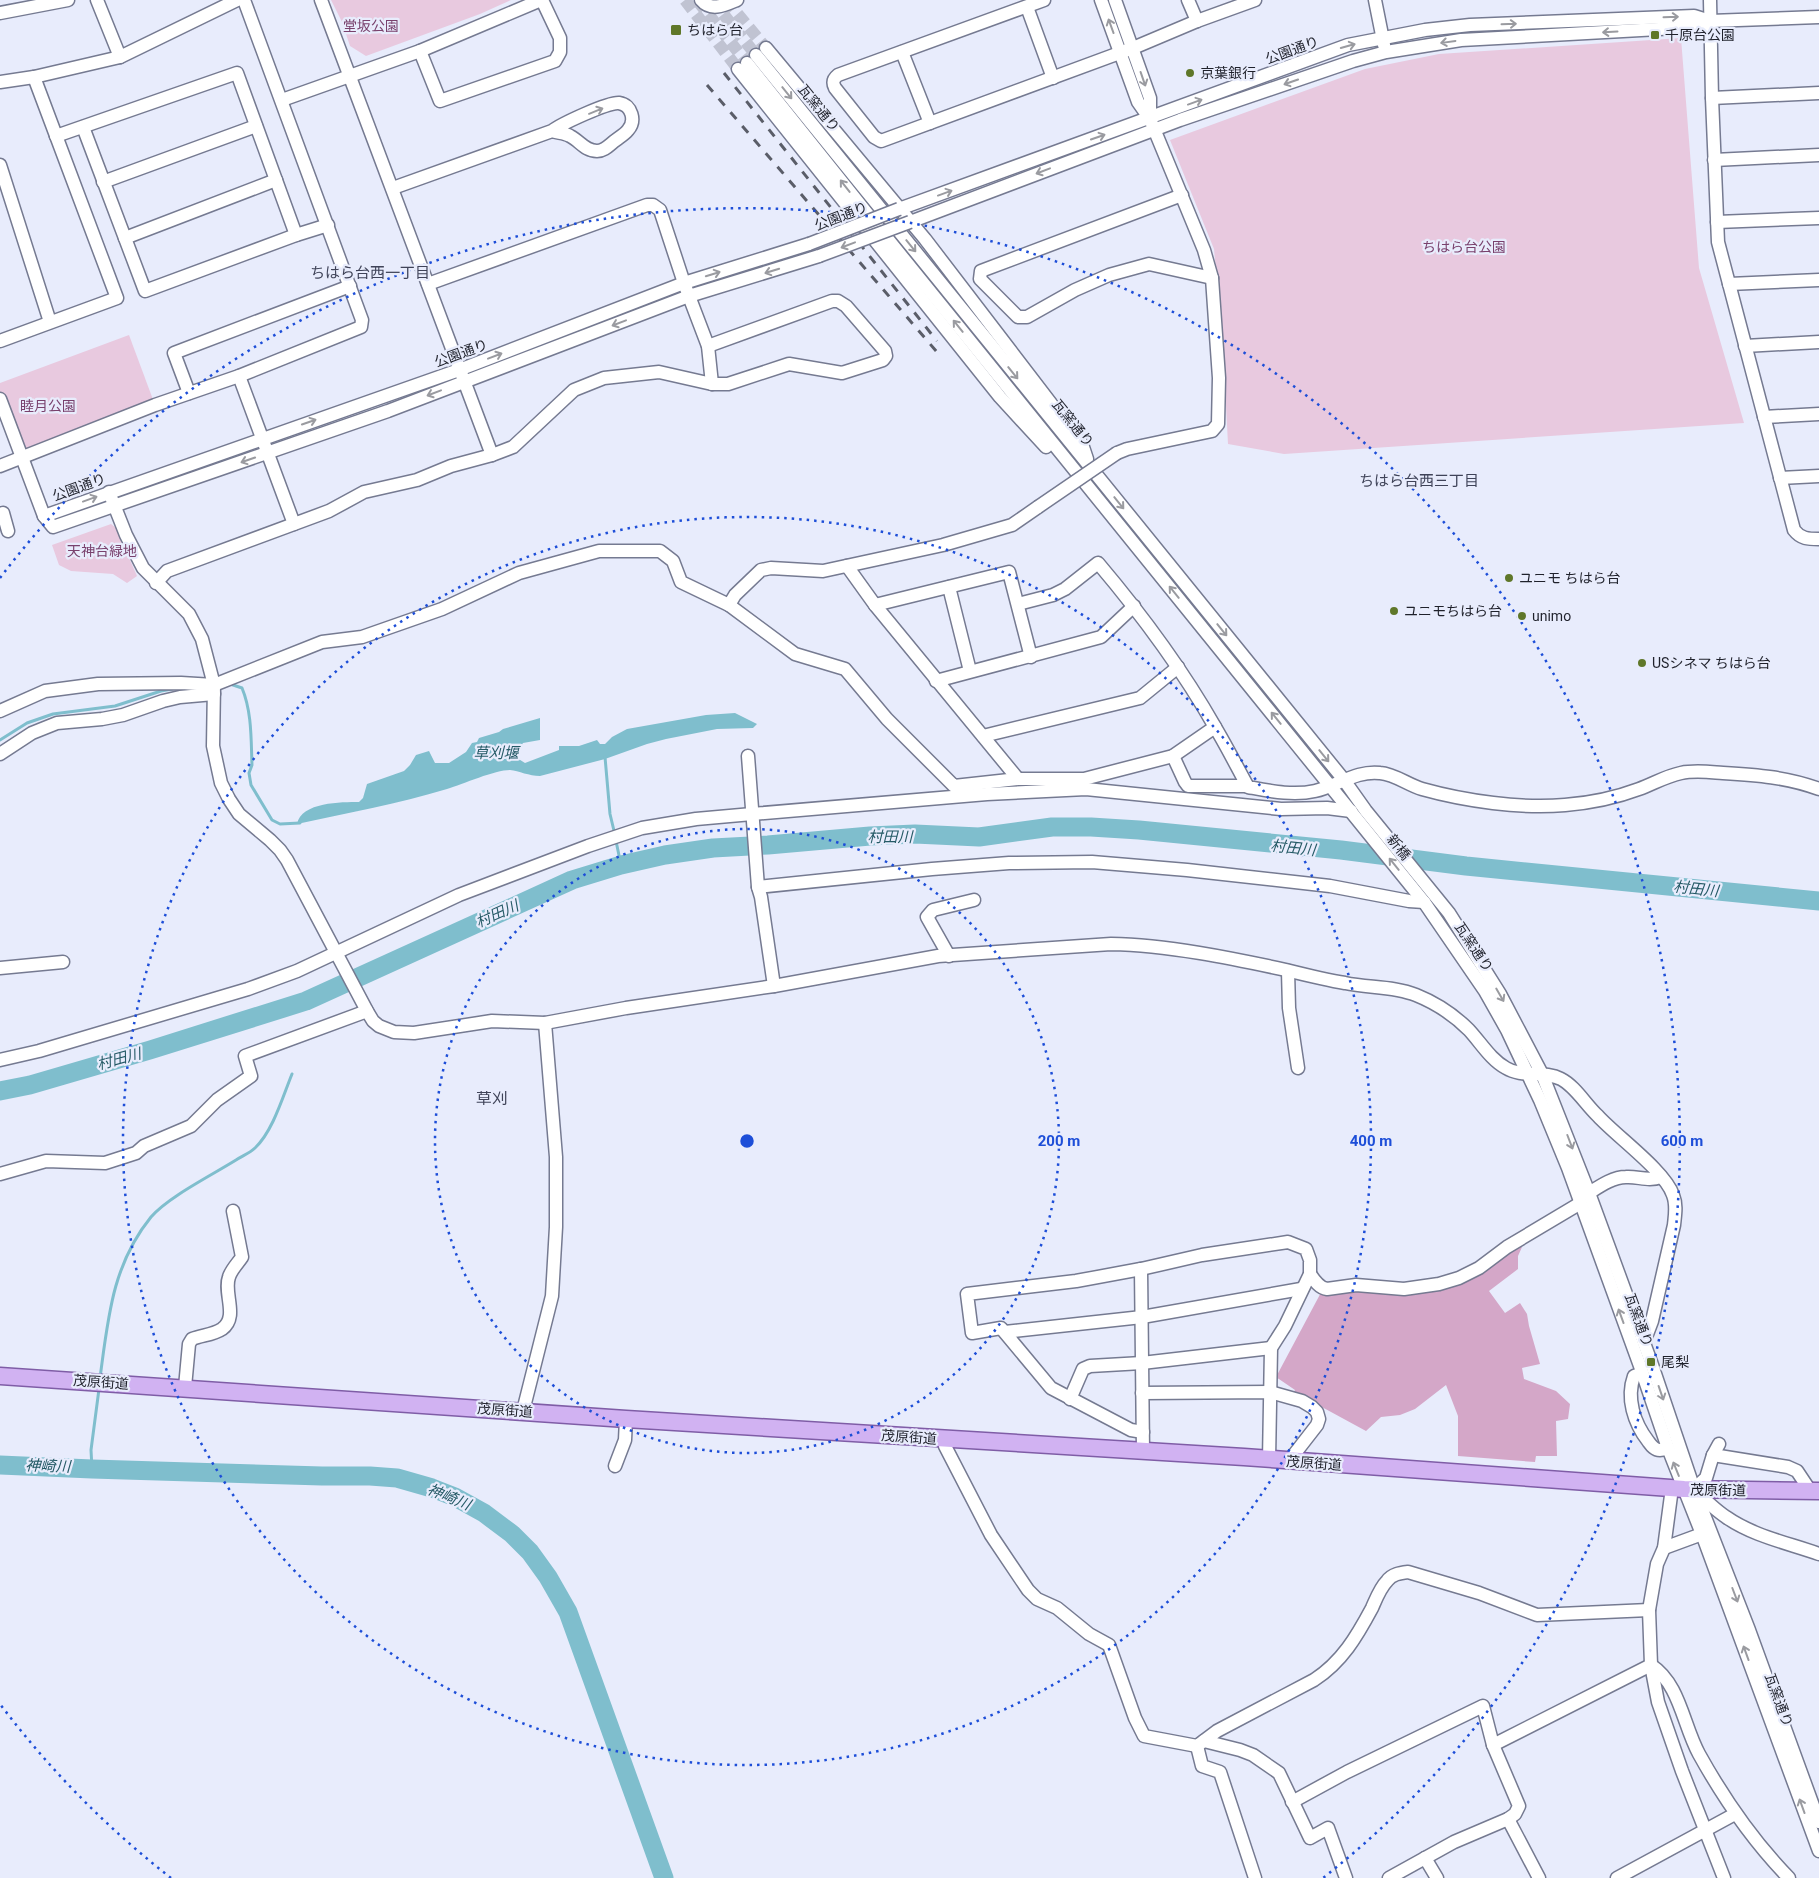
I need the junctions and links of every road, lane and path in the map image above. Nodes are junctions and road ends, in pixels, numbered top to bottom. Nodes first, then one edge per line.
1 (68, 0) edge
2 (97, 0) edge
3 (237, 0) edge
4 (244, 0) edge
5 (321, 0) edge
6 (542, 0) edge
7 (701, 0) edge
8 (737, 0) edge
9 (1044, 0) edge
10 (1101, 0) edge
11 (1114, 0) edge
12 (1188, 0) edge
13 (1256, 0) edge
14 (1375, 0) edge
15 (1710, 0) edge
16 (1027, 7) junction
17 (0, 13) edge
18 (1819, 16) edge
19 (1197, 21) junction
20 (1710, 21) junction
21 (1383, 38) junction
22 (1133, 48) junction
23 (420, 51) junction
24 (902, 52) junction
25 (1386, 52) junction
26 (1120, 53) junction
27 (120, 57) junction
28 (752, 59) junction
29 (349, 76) junction
30 (34, 77) junction
31 (1053, 78) junction
32 (0, 82) edge
33 (1819, 93) edge
34 (1712, 98) junction
35 (282, 100) junction
36 (930, 123) junction
37 (1152, 124) junction
38 (256, 126) junction
39 (83, 127) junction
40 (552, 131) junction
41 (56, 136) junction
42 (1819, 155) edge
43 (1714, 160) junction
44 (0, 165) edge
45 (276, 180) junction
46 (103, 182) junction
47 (393, 188) junction
48 (1182, 195) junction
49 (899, 209) junction
50 (1819, 218) edge
51 (910, 222) junction
52 (1717, 222) junction
53 (862, 224) junction
54 (328, 225) junction
55 (296, 235) junction
56 (871, 236) junction
57 (125, 238) junction
58 (1212, 278) junction
59 (1819, 280) edge
60 (684, 283) junction
61 (428, 284) junction
62 (1729, 284) junction
63 (350, 286) junction
64 (689, 296) junction
65 (50, 322) junction
66 (0, 341) edge
67 (1819, 342) edge
68 (708, 346) junction
69 (1745, 346) junction
70 (239, 376) junction
71 (462, 376) junction
72 (712, 384) junction
73 (189, 393) junction
74 (0, 399) edge
75 (1819, 414) edge
76 (1764, 417) junction
77 (262, 439) junction
78 (267, 453) junction
79 (492, 455) junction
80 (22, 458) junction
81 (0, 466) edge
82 (1089, 466) junction
83 (1077, 472) junction
84 (1819, 476) edge
85 (1780, 478) junction
86 (109, 492) junction
87 (115, 506) junction
88 (0, 514) edge
89 (44, 516) junction
90 (294, 524) junction
91 (8, 531) dead end
92 (1819, 539) edge
93 (847, 566) junction
94 (156, 583) junction
95 (949, 587) junction
96 (1018, 604) junction
97 (729, 605) junction
98 (875, 605) junction
99 (1134, 606) junction
100 (1031, 657) junction
101 (1178, 667) junction
102 (970, 671) junction
103 (936, 680) junction
104 (214, 690) junction
105 (0, 711) edge
106 (1215, 727) junction
107 (983, 736) junction
108 (0, 754) edge
109 (748, 756) dead end
110 (1173, 756) junction
111 (1018, 780) junction
112 (1338, 783) junction
113 (1247, 786) junction
114 (1819, 789) edge
115 (1351, 811) junction
116 (1366, 811) joint
117 (752, 814) junction
118 (758, 887) junction
119 (1429, 899) junction
120 (974, 900) dead end
121 (335, 952) junction
122 (949, 956) junction
123 (63, 962) dead end
124 (0, 968) edge
125 (1288, 971) junction
126 (774, 986) junction
127 (367, 1011) junction
128 (545, 1023) junction
129 (0, 1060) edge
130 (1298, 1068) dead end
131 (1528, 1073) junction
132 (1542, 1074) junction
133 (0, 1174) edge
134 (1661, 1177) junction
135 (1589, 1193) junction
136 (1579, 1204) junction
137 (233, 1212) dead end
138 (1141, 1269) junction
139 (1310, 1274) junction
140 (1302, 1290) junction
141 (1142, 1317) junction
142 (1005, 1332) junction
143 (1644, 1342) junction
144 (1271, 1348) junction
145 (1142, 1363) junction
146 (1642, 1373) junction
147 (0, 1376) edge
148 (185, 1387) junction
149 (1270, 1392) junction
150 (1142, 1393) junction
151 (1070, 1399) junction
152 (523, 1411) junction
153 (626, 1419) junction
154 (1143, 1432) junction
155 (946, 1440) junction
156 (1719, 1444) dead end
157 (1668, 1448) junction
158 (1143, 1451) junction
159 (1713, 1455) junction
160 (1269, 1460) junction
161 (1289, 1461) junction
162 (615, 1466) dead end
163 (1683, 1489) junction
164 (1815, 1492) edge
165 (1702, 1534) junction
166 (1664, 1548) junction
167 (1819, 1554) edge
168 (1649, 1610) junction
169 (1651, 1665) junction
170 (1200, 1744) junction
171 (1493, 1745) junction
172 (1292, 1802) junction
173 (1735, 1814) junction
174 (1508, 1819) junction
175 (1819, 1822) edge
176 (1705, 1830) junction
177 (1819, 1852) edge
178 (1426, 1858) junction
179 (1255, 1878) edge
180 (1346, 1878) edge
181 (1389, 1878) edge
182 (1437, 1878) edge
183 (1539, 1878) edge
184 (1617, 1878) edge
185 (1724, 1878) edge
186 (1789, 1878) edge

1 - 17 street
2 - 27 street
3 - 27 street
4 - 35 street
5 - 29 street
6 - 23 street
6 - 23 street
7 - 8 street
9 - 16 street
26 -> 10 street
11 - 22 street
12 - 19 street
13 - 19 street
14 - 21 street
15 - 20 street
16 - 24 street
16 - 31 street
18 - 20 street, 公園通り
19 - 22 street
21 -> 20 street, 公園通り
20 -> 25 street, 公園通り
20 - 34 street
21 - 25 street
37 -> 21 street, 公園通り
22 - 26 street
22 -> 37 street
23 - 29 street
24 - 36 street
24 - 36 street
25 -> 37 street, 公園通り
26 - 31 street
26 - 37 street
27 - 30 street
28 - 49 street
28 - 53 street
28 -> 82 street, 瓦窯通り
83 -> 28 street, 瓦窯通り
29 - 35 street
29 - 47 street
30 - 32 street
30 - 41 street
31 - 36 street
33 - 34 street
34 - 43 street
35 - 54 street
37 - 48 street
49 -> 37 street, 公園通り
37 -> 51 street, 公園通り
38 - 39 street
38 - 45 street
38 - 46 street
39 - 41 street
39 - 46 street
40 -> 40 street
40 - 47 street
41 - 65 street
42 - 43 street
43 - 52 street
44 - 65 street
45 - 55 street
45 - 57 street
46 - 57 street
47 - 61 street
48 - 58 street
48 - 58 street
49 - 51 street
49 - 53 street, 公園通り, bridge
50 - 52 street
51 - 56 street, 公園通り, bridge
51 - 82 street
52 - 62 street
53 - 56 street
60 -> 53 street, 公園通り, bridge
54 - 55 street
54 - 63 street
55 - 57 street
56 -> 64 street, 公園通り, bridge
56 - 83 street
58 - 93 street, bridge
59 - 62 street
60 - 61 street
60 - 64 street
71 -> 60 street, 公園通り
61 - 71 street
62 - 69 street
63 - 70 street
63 - 73 street
64 - 68 street
64 -> 71 street, 公園通り
65 - 66 street
67 - 69 street
68 - 72 street
68 - 72 street
69 - 76 street
70 - 73 street
70 - 77 street
77 -> 71 street, 公園通り
71 -> 78 street, 公園通り
71 - 79 street
72 - 79 street
73 - 80 street
74 - 80 street
75 - 76 street
76 - 85 street
77 - 78 street
77 - 86 street, 公園通り
78 -> 87 street, 公園通り
78 - 90 street
79 - 90 street
80 - 81 street
80 - 89 street
82 -> 112 street, 瓦窯通り
112 -> 83 street, 瓦窯通り
84 - 85 street
85 - 92 street
86 - 87 street
89 -> 86 street, 公園通り
87 - 89 street, 公園通り
87 - 94 street
88 - 91 street
90 - 94 street
93 - 97 street
93 - 98 street
94 - 104 street
95 - 96 street
95 - 98 street
95 - 102 street
96 - 99 street
96 - 100 street
97 - 104 street
97 - 111 street
98 - 103 street
99 - 100 street
99 - 101 street
100 - 102 street
101 - 106 street
101 - 107 street
102 - 103 street
103 - 107 street
104 - 105 street
104 - 108 street
104 - 121 street
106 - 110 street
106 - 113 street
107 - 111 street
109 - 117 street
110 - 111 street
110 - 113 street
112 - 113 street
112 - 114 street
112 - 115 street, 瓦窯通り
112 - 116 street, 瓦窯通り
115 - 117 street
119 -> 115 street, 新橋
116 - 119 street, 新橋
117 - 118 street
117 - 121 street
118 - 119 street
118 - 126 street
119 - 131 street, 瓦窯通り
119 -> 132 street, 瓦窯通り
120 - 122 street
121 - 127 street
121 - 129 street
122 - 125 street
122 - 126 street
123 - 124 street
125 - 130 street
125 - 131 street
126 - 128 street
127 - 128 street
127 - 133 street
128 - 152 street
131 - 132 street
131 - 136 street, 瓦窯通り
132 - 134 street
132 -> 135 street, 瓦窯通り
134 - 135 street
134 - 143 street
135 - 143 street, 瓦窯通り
136 - 139 street
146 -> 136 street, 瓦窯通り
137 - 148 street
138 - 139 street
138 - 141 street
138 - 142 street
139 - 140 street
140 - 141 street
140 - 144 street
141 - 142 street
141 - 145 street
142 - 151 street
143 -> 163 street, 瓦窯通り
144 - 145 street
144 - 149 street
145 - 150 street
145 - 151 street
146 - 157 street, 瓦窯通り
146 - 157 street
147 - 148 main road, 茂原街道
148 - 152 main road, 茂原街道
149 - 150 street
149 - 160 street
149 - 161 street
150 - 154 street
151 - 154 street
152 - 153 main road, 茂原街道
153 - 155 main road, 茂原街道
153 - 162 street
154 - 158 street
155 - 158 main road, 茂原街道
155 - 170 street
156 - 159 street
163 -> 157 street, 瓦窯通り
158 - 160 main road, 茂原街道
159 - 163 street
159 - 164 street
160 - 161 main road, 茂原街道
161 - 163 main road, 茂原街道
163 - 164 main road, 茂原街道
163 - 165 street, 瓦窯通り
163 - 166 street
163 - 167 street
163 -> 175 street, 瓦窯通り
165 - 166 street
177 -> 165 street, 瓦窯通り
166 - 168 street
168 - 169 street
168 - 170 street
169 - 171 street
169 - 173 street
169 - 176 street
170 - 172 street
170 - 179 street
171 - 172 street
171 - 174 street
172 - 180 street
173 - 176 street
173 - 186 street
174 - 178 street
174 - 183 street
176 - 184 street
176 - 185 street
178 - 181 street
178 - 182 street

